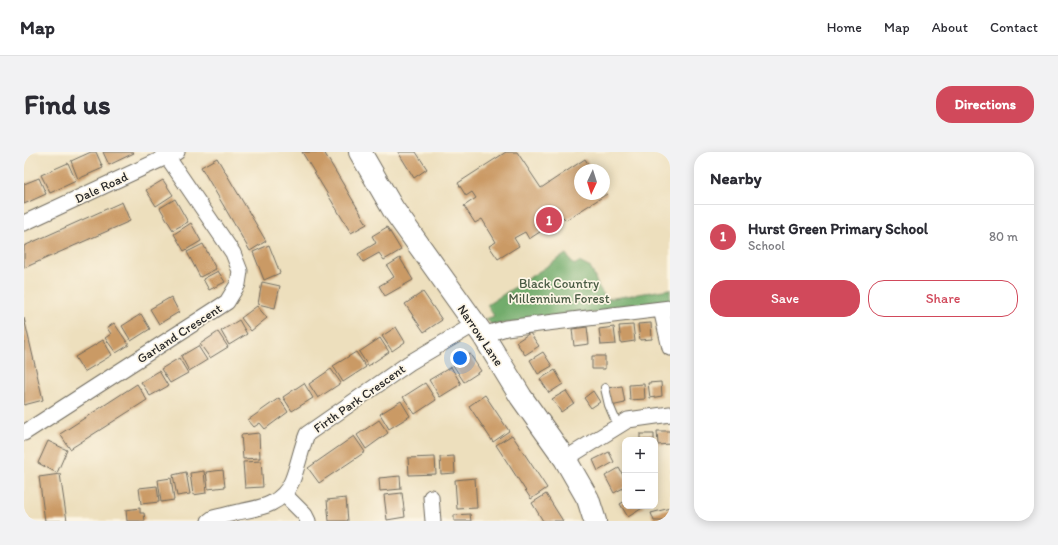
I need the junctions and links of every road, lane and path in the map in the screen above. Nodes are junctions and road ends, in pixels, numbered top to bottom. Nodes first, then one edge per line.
1 (360, 152) edge
2 (169, 153) edge
3 (24, 223) edge
4 (666, 308) edge
5 (479, 330) junction
6 (670, 348) edge
7 (605, 388) dead end
8 (670, 414) edge
9 (618, 426) junction
10 (24, 433) edge
11 (565, 458) junction
12 (284, 494) junction
13 (431, 496) dead end
14 (209, 521) edge
15 (308, 521) edge
16 (433, 521) edge
17 (595, 521) edge

1 - 5 main road, Narrow Lane
2 - 3 street, Dale Road
2 - 10 street, Garland Crescent
4 - 5 street, Firth Park Crescent
4 - 6 street
5 - 11 main road, Narrow Lane
5 - 12 street, Firth Park Crescent
7 - 9 lane
8 - 9 street
9 - 11 street
11 - 17 main road, Narrow Lane
12 - 14 street, Firth Park Crescent
12 - 15 street
13 - 16 street

